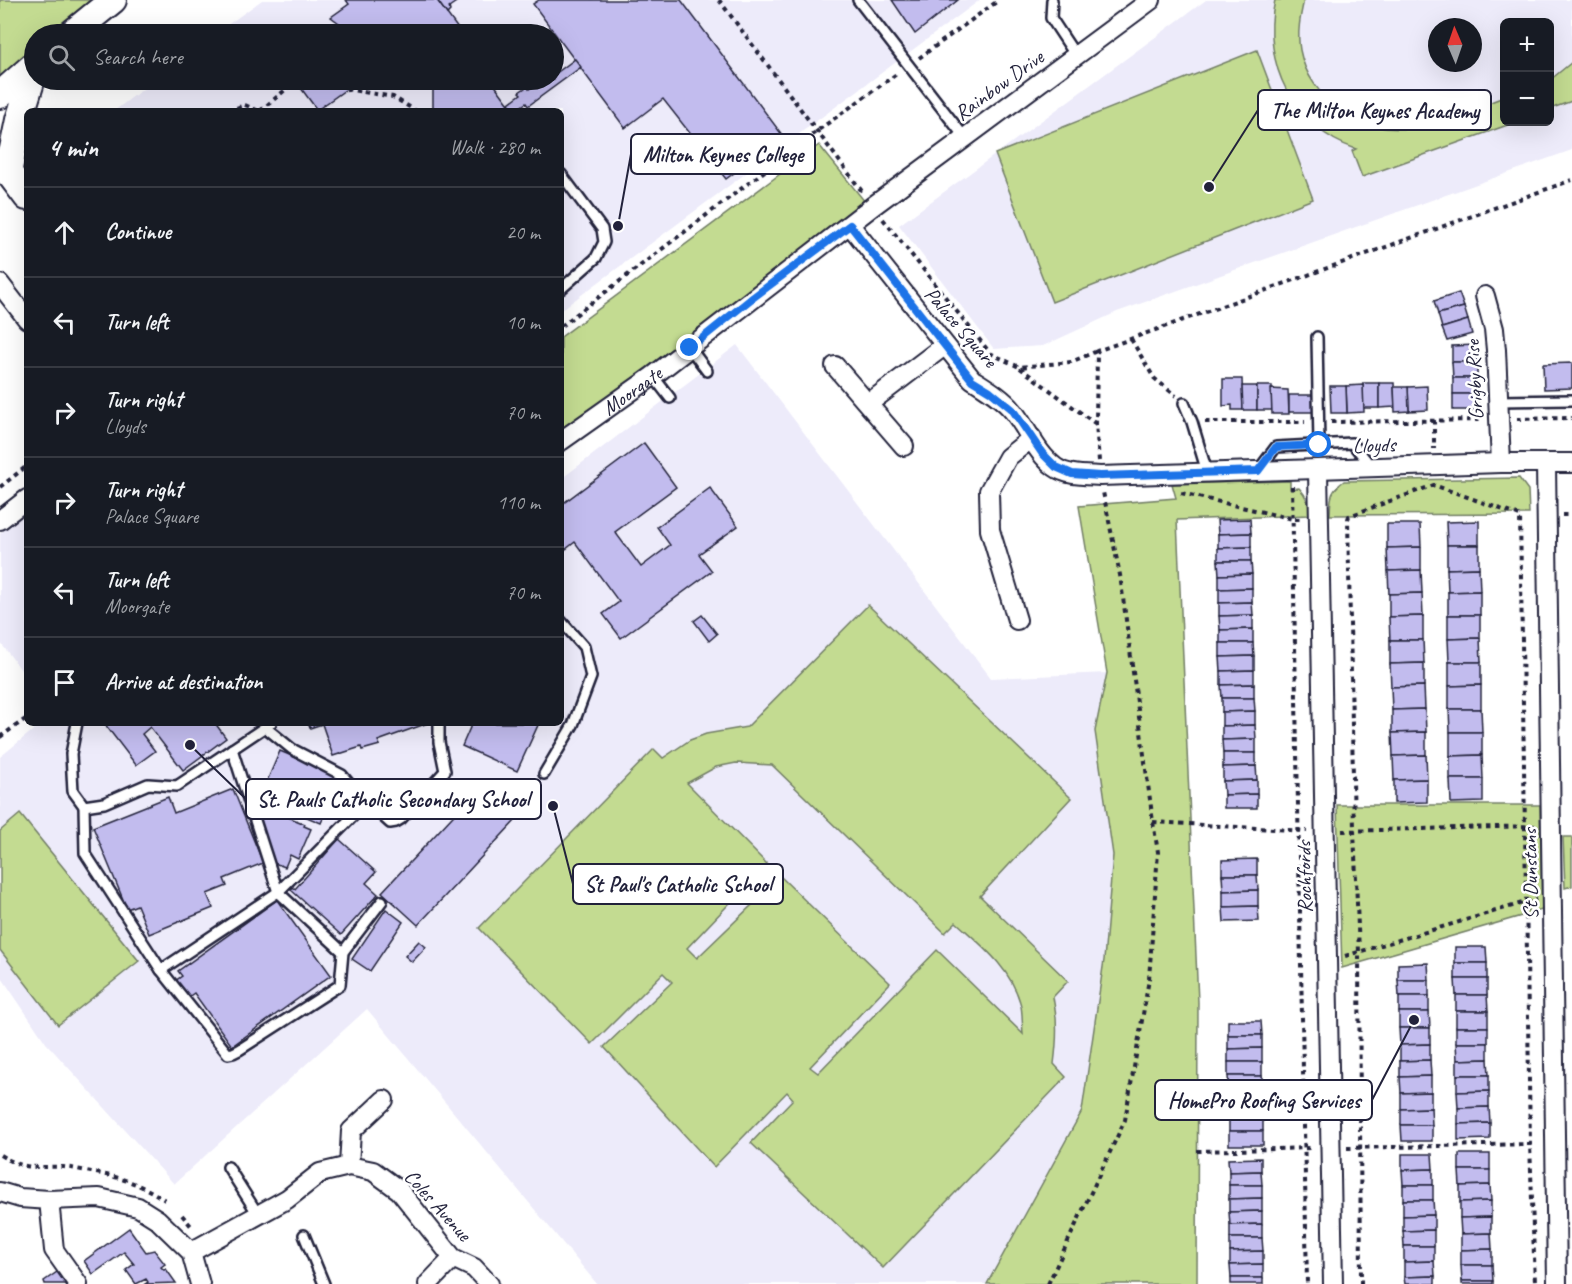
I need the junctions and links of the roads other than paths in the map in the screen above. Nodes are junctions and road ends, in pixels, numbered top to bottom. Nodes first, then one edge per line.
1 (113, 0) edge
2 (858, 0) edge
3 (1052, 0) edge
4 (1151, 0) edge
5 (83, 24) edge
6 (1076, 56) junction
7 (24, 74) edge
8 (28, 90) edge
9 (0, 95) edge
10 (965, 138) junction
11 (4, 167) edge
12 (564, 178) edge
13 (24, 193) edge
14 (873, 206) joint
15 (850, 225) junction
16 (0, 284) edge
17 (564, 287) edge
18 (1485, 296) dead end
19 (24, 315) edge
20 (1317, 337) dead end
21 (944, 346) junction
22 (690, 348) junction
23 (835, 366) dead end
24 (707, 371) dead end
25 (653, 376) junction
26 (670, 398) dead end
27 (1572, 400) edge
28 (1498, 401) junction
29 (869, 403) junction
30 (1184, 403) road end
31 (564, 439) edge
32 (1319, 445) junction
33 (904, 446) dead end
34 (1037, 446) junction
35 (1501, 463) junction
36 (1572, 463) edge
37 (1546, 464) junction
38 (1372, 467) junction
39 (1318, 470) junction
40 (1258, 471) junction
41 (1207, 472) junction
42 (24, 502) edge
43 (0, 520) edge
44 (1017, 620) dead end
45 (564, 624) edge
46 (76, 726) edge
47 (266, 726) edge
48 (269, 726) edge
49 (439, 726) edge
50 (232, 749) junction
51 (544, 774) dead end
52 (367, 802) junction
53 (84, 806) junction
54 (278, 892) junction
55 (382, 901) dead end
56 (343, 952) junction
57 (161, 970) junction
58 (384, 1100) dead end
59 (349, 1166) junction
60 (228, 1167) dead end
61 (0, 1192) edge
62 (49, 1200) junction
63 (259, 1216) junction
64 (304, 1235) dead end
65 (191, 1252) junction
66 (453, 1258) junction
67 (78, 1284) edge
68 (200, 1284) edge
69 (324, 1284) edge
70 (428, 1284) edge
71 (489, 1284) edge
72 (1333, 1284) edge
73 (1557, 1284) edge

1 - 5 street
2 - 10 lane
3 - 6 lane
4 - 6 street, Rainbow Drive
6 - 10 street, Rainbow Drive
7 - 9 street
8 - 11 street
10 - 14 street, Rainbow Drive
11 - 13 street
12 - 17 lane
14 - 15 street, Moorgate
15 - 21 street, Palace Square
15 - 22 street, Moorgate
16 - 19 street
18 - 28 street, Grigby Rise
20 - 32 lane
21 - 29 street
21 - 34 street, Palace Square
22 - 24 lane
22 - 25 street, Moorgate
23 - 29 street
25 - 26 lane
25 - 31 street, Moorgate
27 - 28 lane
28 - 35 street, Grigby Rise
29 - 33 street
30 - 41 lane
32 - 38 lane
32 - 40 lane
34 - 41 street, Lloyds
34 - 44 street
35 - 37 street, Lloyds
35 - 38 street, Lloyds
36 - 37 street, Lloyds
37 - 73 street, St Dunstans
38 - 39 street, Lloyds
39 - 40 street, Lloyds
39 - 72 street, Rochfords
40 - 41 street, Lloyds
42 - 43 street
45 - 51 lane
46 - 53 lane
47 - 50 lane
48 - 52 lane
49 - 52 lane
50 - 53 lane
50 - 54 lane
52 - 54 lane
53 - 57 lane
54 - 56 lane
54 - 57 lane
55 - 56 lane
56 - 57 lane
58 - 59 street
59 - 63 street, Coles Avenue
59 - 66 street, Coles Avenue
60 - 63 lane
61 - 62 street
62 - 65 street
62 - 67 street
63 - 65 street, Coles Avenue
64 - 69 lane
65 - 68 street
66 - 70 street
66 - 71 street, Coles Avenue

